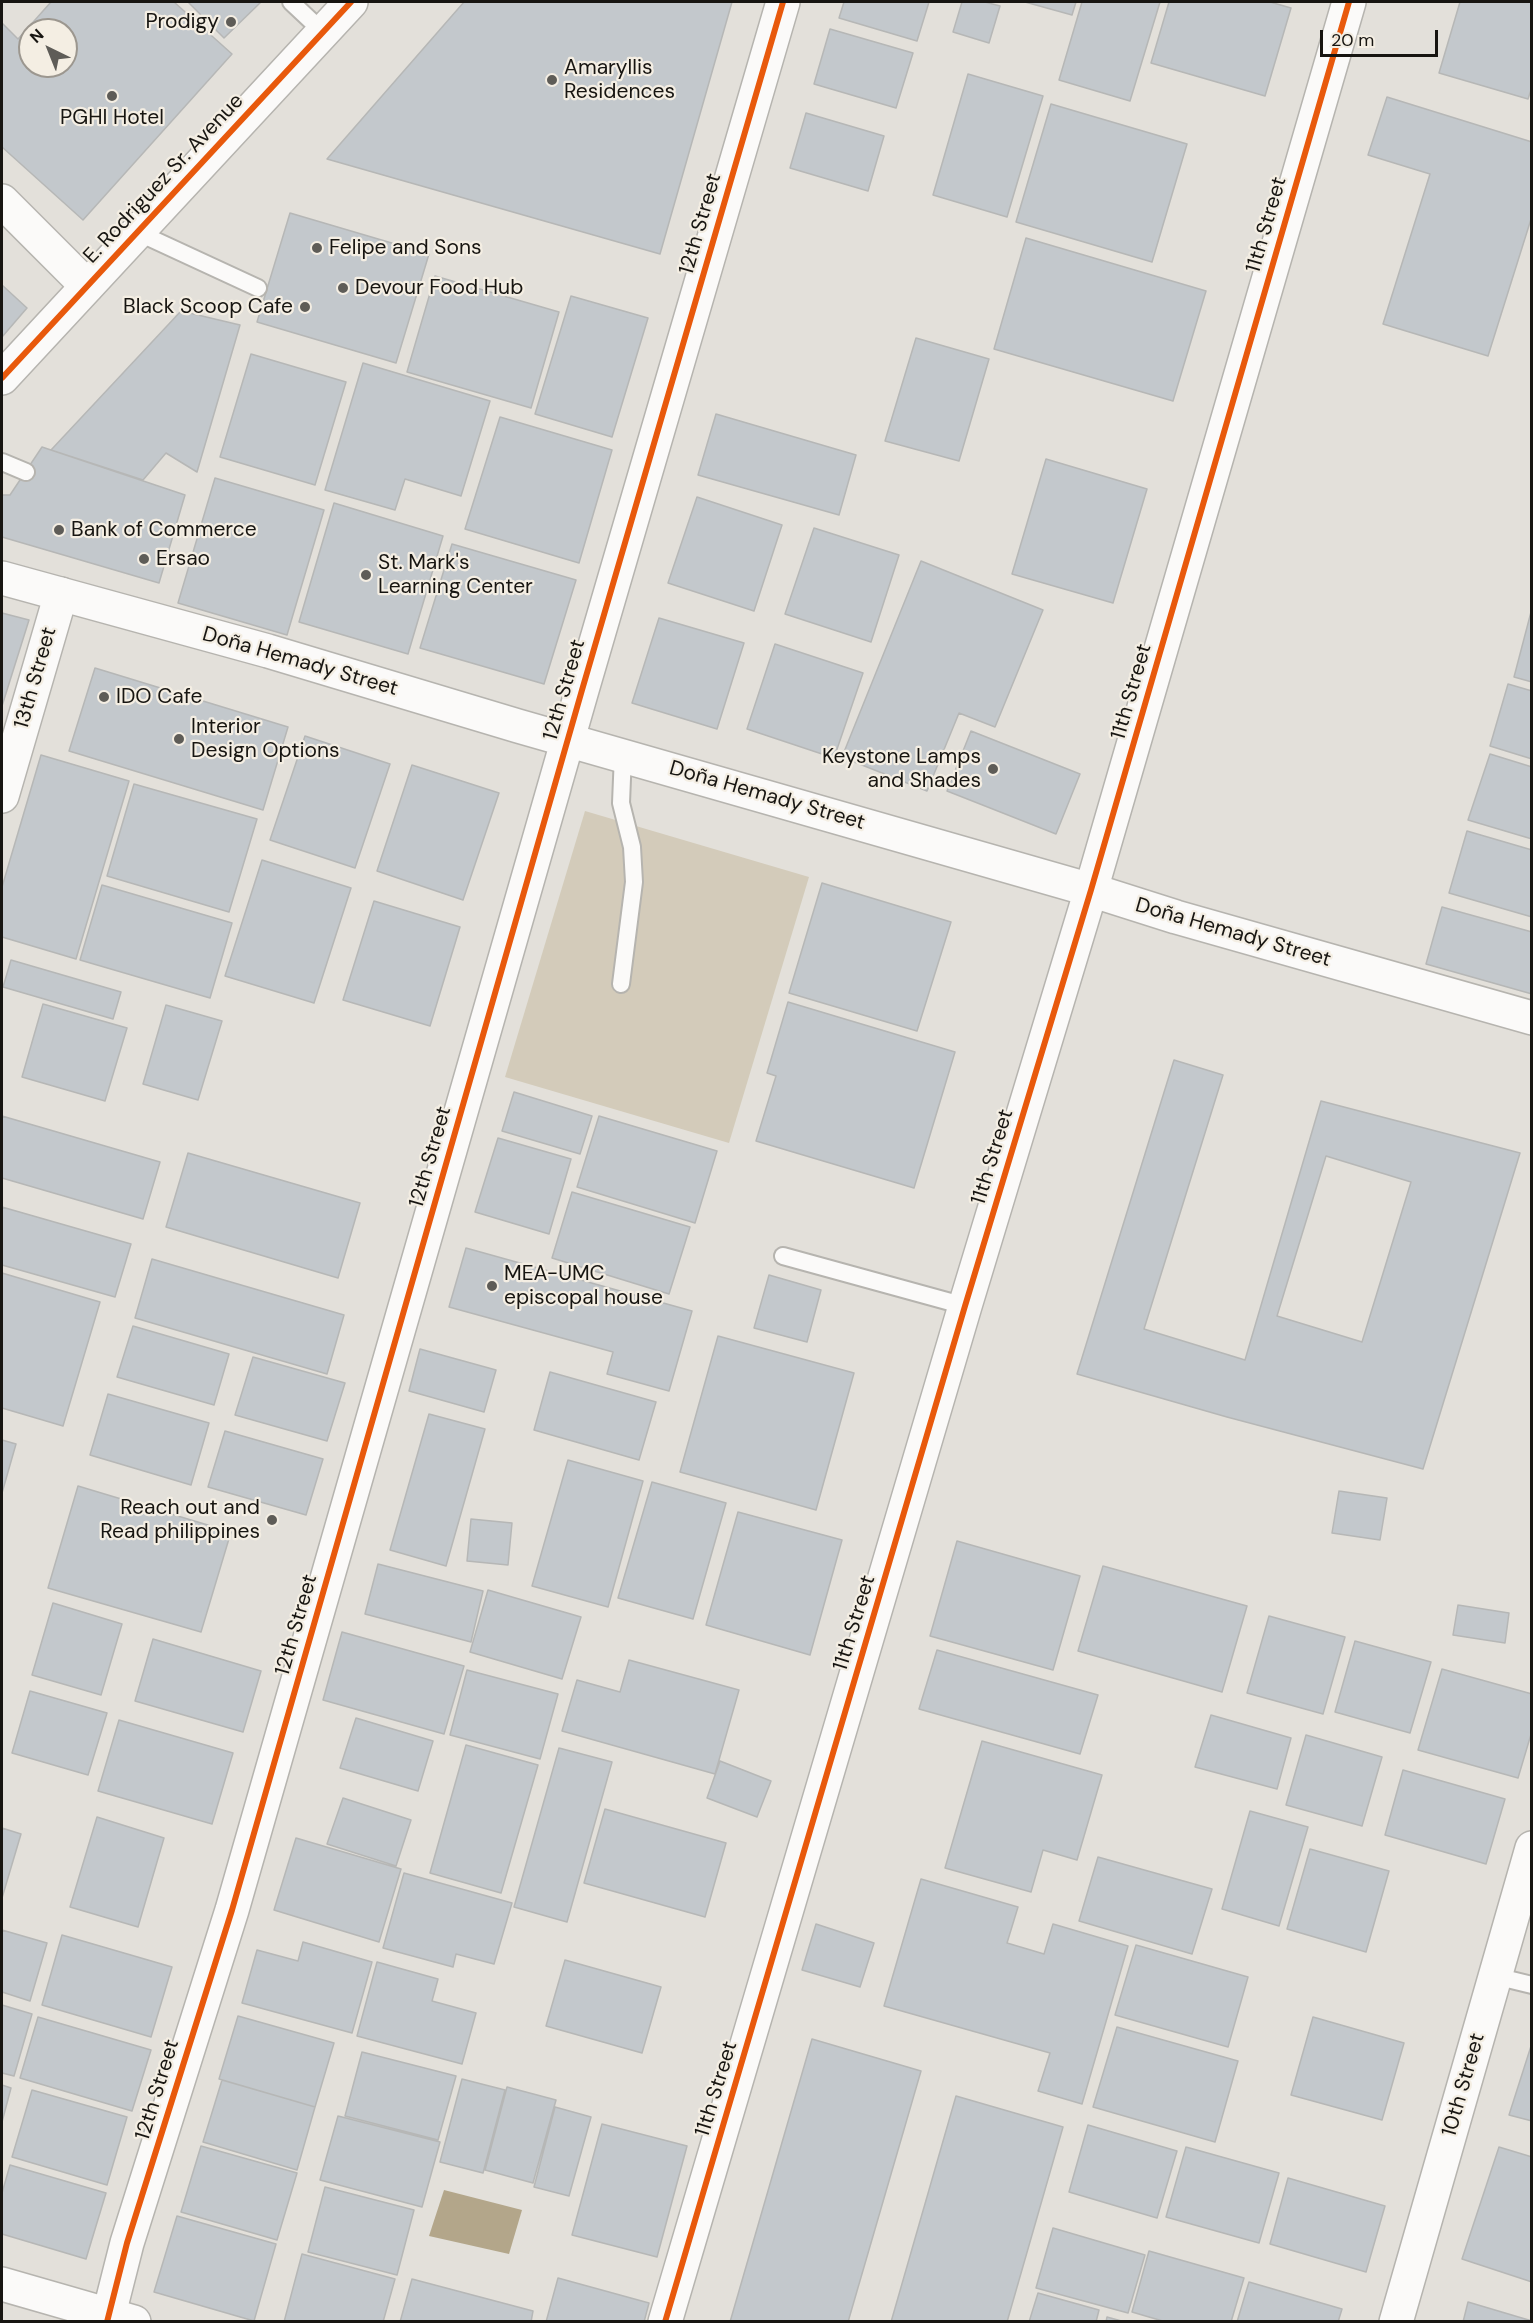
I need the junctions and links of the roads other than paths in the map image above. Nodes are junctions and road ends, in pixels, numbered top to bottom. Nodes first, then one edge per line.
1 (291, 2) edge
2 (351, 2) edge
3 (783, 2) edge
4 (1349, 2) edge
5 (323, 32) junction
6 (2, 201) edge
7 (137, 232) junction
8 (87, 286) junction
9 (258, 288) dead end
10 (2, 378) edge
11 (2, 462) edge
12 (26, 472) dead end
13 (2, 578) edge
14 (61, 594) junction
15 (568, 739) junction
16 (623, 754) junction
17 (2, 796) edge
18 (1091, 890) junction
19 (621, 984) dead end
20 (1532, 1018) edge
21 (783, 1256) dead end
22 (965, 1306) junction
23 (1532, 1848) edge
24 (1495, 1976) junction
25 (1532, 1985) edge
26 (2, 2284) edge
27 (116, 2319) edge
28 (665, 2322) edge
29 (1396, 2322) edge

1 - 5 lane
2 - 5 street, E. Rodriguez Sr. Avenue
3 - 15 street, 12th Street
4 - 18 street, 11th Street
5 - 7 street, E. Rodriguez Sr. Avenue
6 - 8 street
7 - 8 street, E. Rodriguez Sr. Avenue
7 - 9 lane
8 - 10 street, E. Rodriguez Sr. Avenue
11 - 12 lane
13 - 14 street, Doña Hemady Street
14 - 15 street, Doña Hemady Street
14 - 17 street, 13th Street
15 - 16 street, Doña Hemady Street
15 - 27 street, 12th Street
16 - 18 street, Doña Hemady Street
16 - 19 lane
18 - 20 street, Doña Hemady Street
18 - 22 street, 11th Street
21 - 22 lane
22 - 28 street, 11th Street
23 - 24 street, 10th Street
24 - 25 lane
24 - 29 street, 10th Street
26 - 27 street

